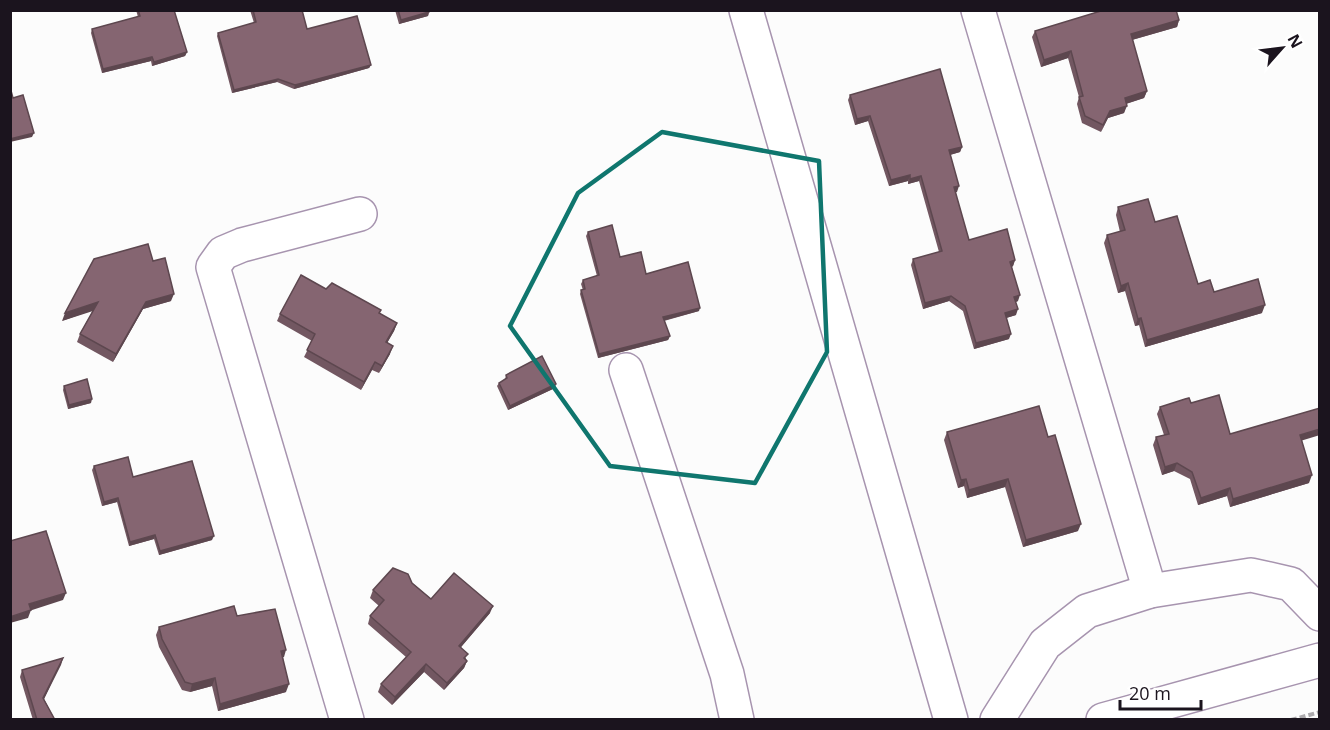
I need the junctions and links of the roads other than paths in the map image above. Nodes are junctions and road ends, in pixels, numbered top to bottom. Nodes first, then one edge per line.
1 (746, 10) edge
2 (978, 10) edge
3 (360, 214) dead end
4 (626, 370) dead end
5 (1150, 591) junction
6 (1320, 614) edge
7 (1320, 660) edge
8 (347, 720) edge
9 (737, 720) edge
10 (951, 720) edge
11 (997, 720) edge
12 (1103, 720) edge

1 - 10 street
2 - 5 street
3 - 8 street
4 - 9 street
5 - 6 street
5 - 11 street
7 - 12 street

